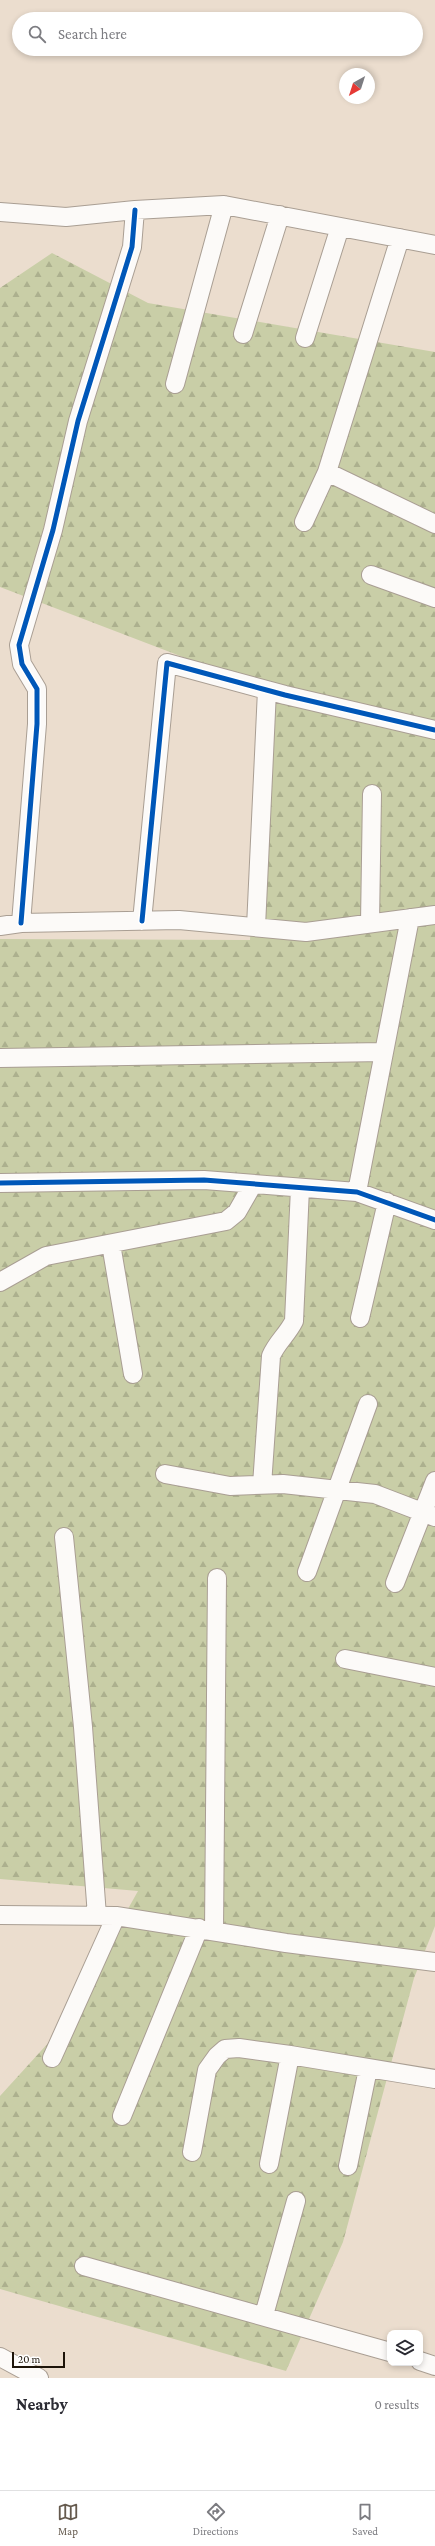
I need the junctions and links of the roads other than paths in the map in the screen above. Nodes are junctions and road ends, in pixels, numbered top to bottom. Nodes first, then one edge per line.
1 (224, 205) junction
2 (135, 210) junction
3 (0, 212) edge
4 (280, 215) junction
5 (340, 227) junction
6 (400, 238) junction
7 (435, 245) edge
8 (243, 334) dead end
9 (305, 338) dead end
10 (175, 384) dead end
11 (327, 472) junction
12 (304, 522) dead end
13 (435, 524) edge
14 (371, 575) dead end
15 (435, 598) edge
16 (267, 690) junction
17 (435, 730) edge
18 (372, 794) dead end
19 (435, 915) edge
20 (410, 918) junction
21 (142, 921) junction
22 (21, 923) junction
23 (370, 923) junction
24 (0, 926) edge
25 (256, 927) junction
26 (384, 1052) junction
27 (0, 1058) edge
28 (0, 1182) edge
29 (253, 1184) junction
30 (300, 1188) junction
31 (357, 1192) junction
32 (387, 1202) junction
33 (435, 1220) edge
34 (111, 1244) junction
35 (0, 1282) edge
36 (360, 1318) dead end
37 (133, 1374) dead end
38 (368, 1404) dead end
39 (165, 1474) dead end
40 (435, 1481) edge
41 (262, 1484) junction
42 (338, 1490) junction
43 (429, 1515) edge
44 (64, 1537) dead end
45 (307, 1572) dead end
46 (217, 1578) dead end
47 (395, 1583) dead end
48 (346, 1658) dead end
49 (435, 1677) edge
50 (0, 1915) edge
51 (97, 1916) junction
52 (116, 1916) junction
53 (207, 1930) junction
54 (435, 1962) edge
55 (290, 2055) junction
56 (52, 2058) dead end
57 (368, 2069) junction
58 (435, 2079) edge
59 (122, 2116) dead end
60 (192, 2152) dead end
61 (269, 2164) dead end
62 (348, 2166) dead end
63 (296, 2201) dead end
64 (84, 2266) dead end
65 (264, 2315) junction
66 (387, 2351) edge
67 (0, 2357) edge
68 (423, 2362) edge
69 (435, 2366) edge
70 (39, 2378) edge

1 - 2 street
1 - 4 street
1 - 10 street
2 - 3 street
2 - 22 street
4 - 5 street
4 - 8 street
5 - 6 street
5 - 9 street
6 - 7 street
6 - 11 street
11 - 12 street
11 - 13 street
14 - 15 street
16 - 17 street
16 - 21 street
16 - 25 street
18 - 23 street
19 - 20 street
20 - 23 street
20 - 26 street
21 - 22 street
21 - 25 street
22 - 24 street
23 - 25 street
26 - 27 street
26 - 31 street
28 - 29 street
29 - 30 street
29 - 34 street
30 - 31 street
30 - 41 street
31 - 32 street
32 - 33 street
32 - 36 street
34 - 35 street
34 - 37 street
38 - 42 street
39 - 41 street
40 - 43 street
41 - 42 street
42 - 43 street
42 - 45 street
43 - 47 street
44 - 51 street
46 - 53 street
48 - 49 street
50 - 51 street
51 - 52 street
52 - 53 street
52 - 56 street
53 - 54 street
53 - 59 street
55 - 57 street
55 - 60 street
55 - 61 street
57 - 58 street
57 - 62 street
63 - 65 street
64 - 65 street
65 - 66 street
67 - 70 street
68 - 69 street

